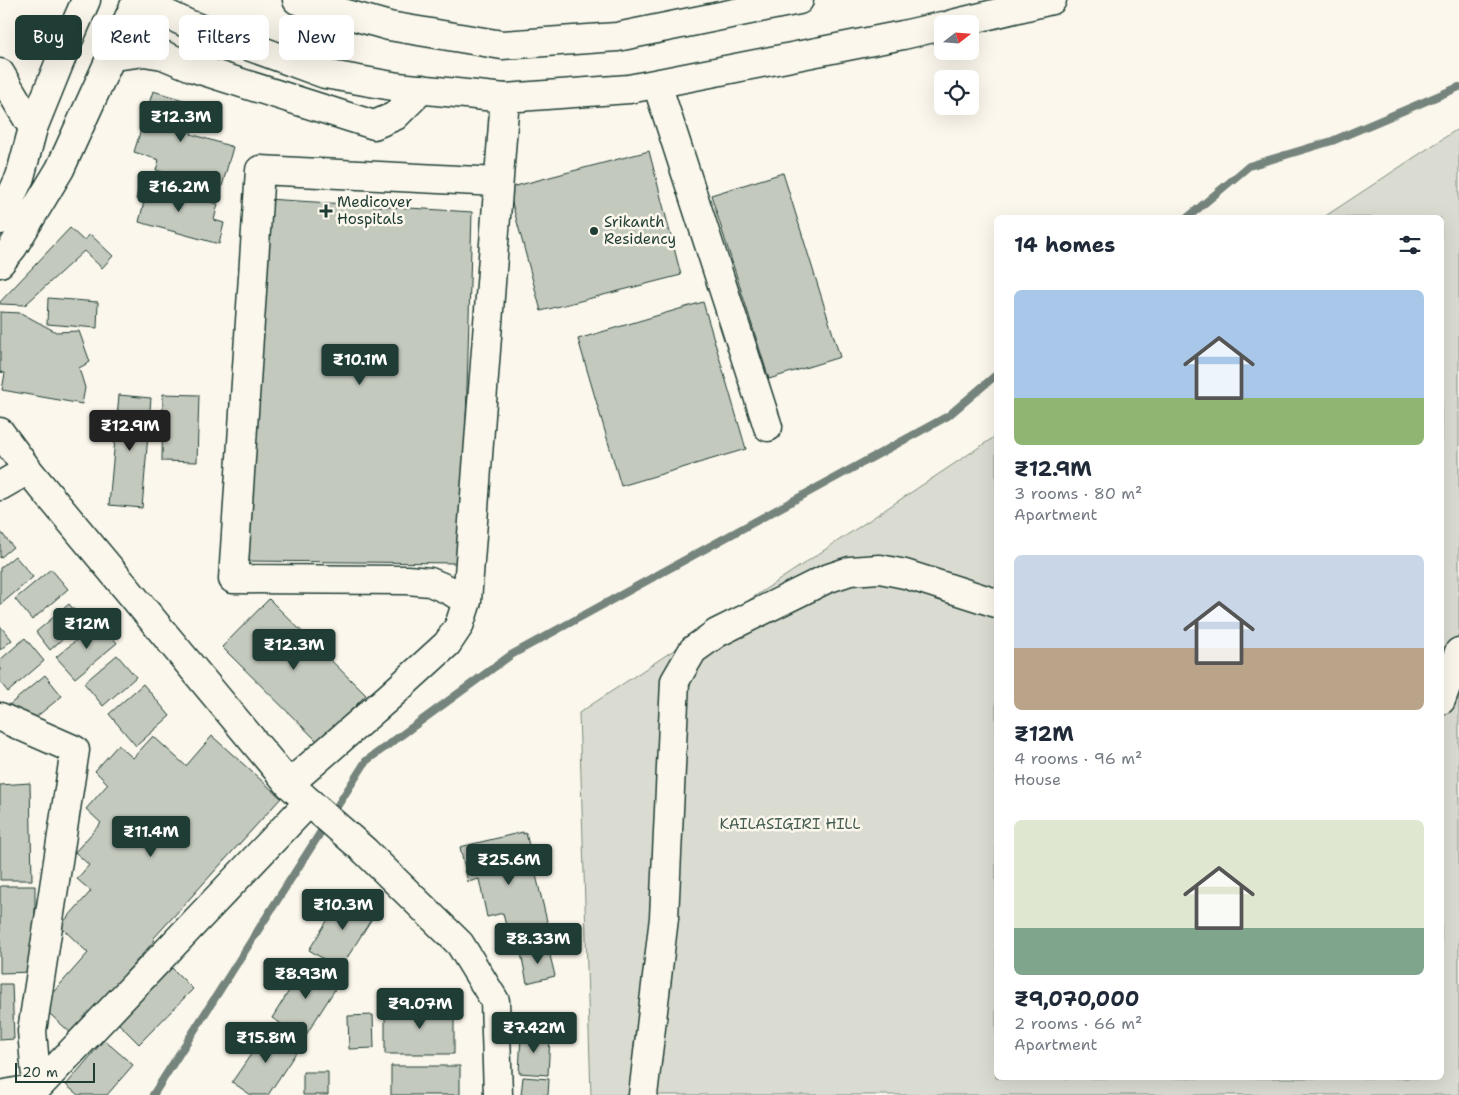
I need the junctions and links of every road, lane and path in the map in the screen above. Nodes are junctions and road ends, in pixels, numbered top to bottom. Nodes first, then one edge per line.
1 (86, 0) edge
2 (137, 0) edge
3 (297, 0) edge
4 (799, 0) edge
5 (1052, 0) edge
6 (130, 15) edge
7 (979, 18) edge
8 (934, 28) edge
9 (169, 58) edge
10 (110, 60) edge
11 (0, 73) edge
12 (658, 84) junction
13 (422, 89) junction
14 (505, 98) junction
15 (34, 128) junction
16 (498, 182) junction
17 (0, 220) edge
18 (0, 263) edge
19 (768, 427) dead end
20 (0, 432) edge
21 (28, 470) junction
22 (0, 486) edge
23 (467, 601) junction
24 (994, 602) edge
25 (1459, 652) edge
26 (1444, 692) edge
27 (0, 717) edge
28 (289, 784) junction
29 (316, 808) junction
30 (37, 1088) junction
31 (0, 1095) edge
32 (498, 1095) edge
33 (643, 1095) edge

1 - 15 street
2 - 6 street
2 - 13 street
3 - 4 street
5 - 7 street
8 - 12 street
9 - 13 street
10 - 18 street
11 - 15 street
12 - 14 street
12 - 19 street
13 - 14 street
14 - 16 street
15 - 17 street
16 - 23 street
16 - 23 street
20 - 21 street
21 - 22 street
21 - 28 street
23 - 28 street
24 - 33 street
25 - 26 street
27 - 30 street
28 - 29 street
29 - 30 street
29 - 32 street
30 - 31 street

